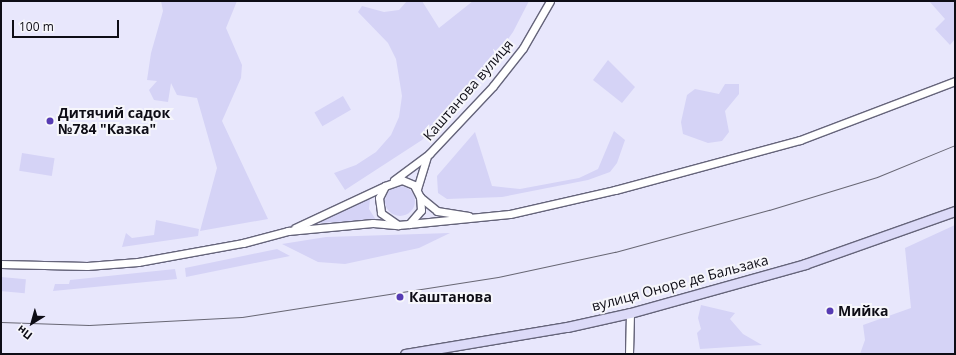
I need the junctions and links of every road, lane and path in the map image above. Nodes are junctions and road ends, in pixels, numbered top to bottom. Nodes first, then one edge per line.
1 (550, 1) edge
2 (955, 81) edge
3 (429, 154) junction
4 (393, 181) junction
5 (385, 186) junction
6 (417, 189) junction
7 (420, 197) junction
8 (955, 211) edge
9 (484, 217) junction
10 (409, 224) junction
11 (398, 225) junction
12 (288, 231) junction
13 (1, 264) edge
14 (630, 313) junction
15 (405, 354) edge
16 (629, 354) edge

1 - 3 street, Каштанова вулиця
2 - 9 street
3 - 4 street, Каштанова вулиця
3 - 6 street, Каштанова вулиця
4 - 5 street
4 - 6 street
5 - 11 street
5 - 12 street
6 - 7 street
7 - 9 street
7 - 10 street
8 - 14 main road, вулиця Оноре де Бальзака
9 - 10 street
10 - 11 street
11 - 12 street
12 - 13 street
14 - 15 main road, вулиця Оноре де Бальзака
14 - 16 street

